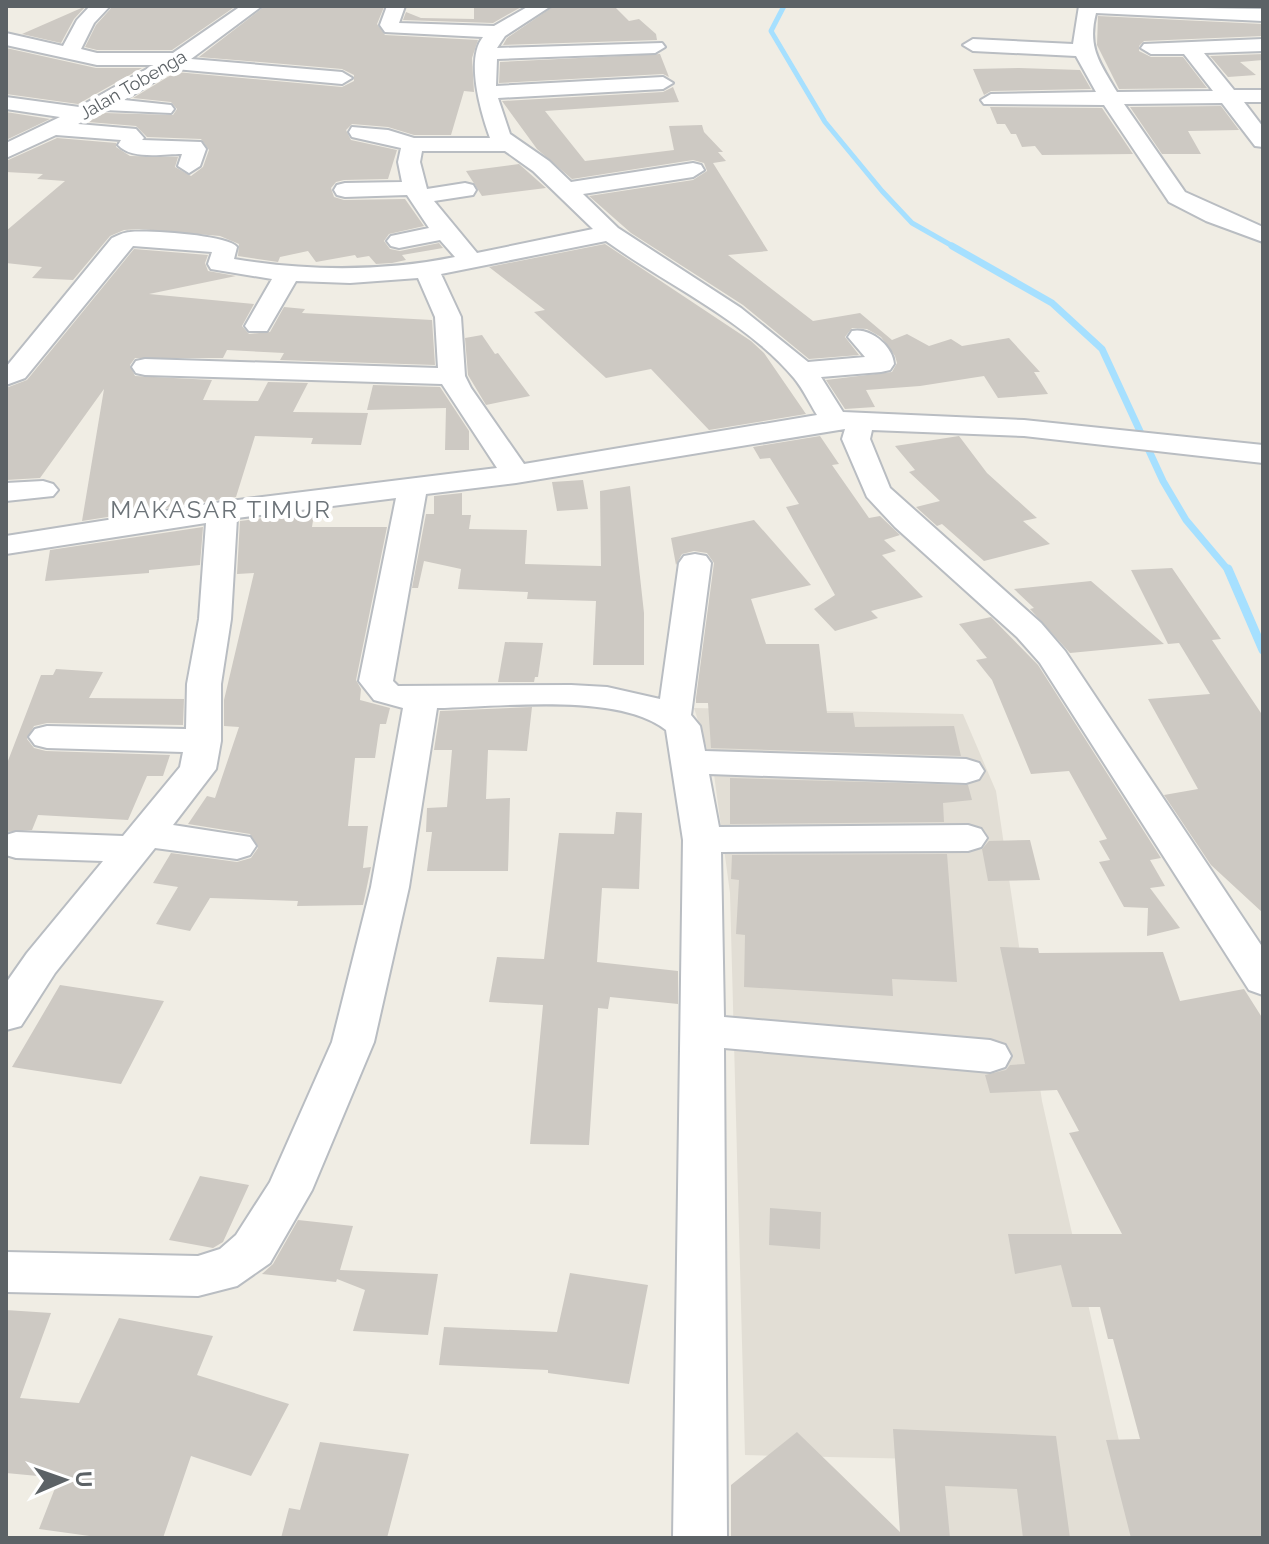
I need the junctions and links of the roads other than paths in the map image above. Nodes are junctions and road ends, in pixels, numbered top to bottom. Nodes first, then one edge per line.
1 (101, 6) edge
2 (253, 6) edge
3 (396, 6) edge
4 (542, 6) edge
5 (1088, 7) edge
6 (1149, 15) edge
7 (1263, 15) edge
8 (498, 32) junction
9 (6, 39) edge
10 (973, 45) dead end
11 (1263, 45) edge
12 (655, 47) dead end
13 (1014, 47) junction
14 (1151, 48) dead end
15 (1190, 48) junction
16 (1083, 50) junction
17 (70, 51) junction
18 (486, 54) junction
19 (178, 61) junction
20 (342, 78) dead end
21 (663, 83) dead end
22 (486, 93) junction
23 (1263, 96) edge
24 (1231, 97) junction
25 (991, 100) dead end
26 (1047, 100) junction
27 (1111, 100) junction
28 (6, 103) edge
29 (102, 104) junction
30 (164, 109) dead end
31 (82, 114) junction
32 (55, 129) junction
33 (360, 132) dead end
34 (1263, 141) edge
35 (506, 144) junction
36 (412, 145) junction
37 (6, 151) edge
38 (189, 166) dead end
39 (693, 170) dead end
40 (345, 190) dead end
41 (465, 190) dead end
42 (565, 190) junction
43 (416, 192) junction
44 (446, 232) junction
45 (610, 233) junction
46 (1263, 235) edge
47 (399, 241) dead end
48 (470, 259) junction
49 (427, 270) junction
50 (289, 271) junction
51 (258, 326) dead end
52 (861, 337) dead end
53 (145, 367) dead end
54 (802, 371) junction
55 (452, 376) junction
56 (6, 377) edge
57 (848, 420) junction
58 (1263, 454) edge
59 (516, 474) junction
60 (413, 486) junction
61 (43, 490) dead end
62 (6, 492) edge
63 (222, 511) junction
64 (6, 545) edge
65 (695, 563) dead end
66 (422, 697) junction
67 (675, 714) junction
68 (47, 737) dead end
69 (203, 741) junction
70 (691, 762) junction
71 (966, 771) dead end
72 (968, 838) dead end
73 (702, 840) junction
74 (138, 842) junction
75 (16, 845) dead end
76 (237, 846) dead end
77 (24, 962) edge
78 (1263, 980) edge
79 (6, 1015) edge
80 (704, 1031) junction
81 (990, 1056) dead end
82 (6, 1272) edge
83 (700, 1538) edge

1 - 17 street
2 - 19 street, Jalan Tobenga
3 - 8 street
4 - 8 street
5 - 6 street
5 - 16 street
6 - 7 street
8 - 18 street
9 - 17 street
10 - 13 street
11 - 15 street
12 - 18 street
13 - 16 street
13 - 26 street
14 - 15 street
15 - 24 street
16 - 27 street
17 - 19 street
18 - 22 street
19 - 20 street
19 - 29 street, Jalan Tobenga
21 - 22 street
22 - 35 street
23 - 24 street
24 - 27 street
24 - 34 street
25 - 26 street
26 - 27 street
27 - 46 street
28 - 31 street
29 - 30 street
29 - 31 street, Jalan Tobenga
31 - 32 street, Jalan Tobenga
32 - 37 street, Jalan Tobenga
32 - 38 street
33 - 36 street
35 - 36 street
35 - 42 street
36 - 43 street
39 - 42 street
40 - 43 street
41 - 43 street
42 - 45 street
43 - 44 street
44 - 47 street
44 - 48 street
45 - 48 street
45 - 54 street
48 - 49 street
49 - 50 street
49 - 55 street
50 - 51 street
50 - 56 street
52 - 54 street
53 - 55 street
54 - 57 street
55 - 59 street
57 - 58 street
57 - 59 street
57 - 78 street
59 - 60 street
60 - 63 street
60 - 66 street
61 - 62 street
63 - 64 street
63 - 69 street
65 - 67 street
66 - 67 street
66 - 82 street
67 - 70 street
68 - 69 street
69 - 74 street
70 - 71 street
70 - 73 street
72 - 73 street
73 - 80 street
74 - 75 street
74 - 76 street
74 - 77 street
77 - 79 street
80 - 81 street
80 - 83 street

